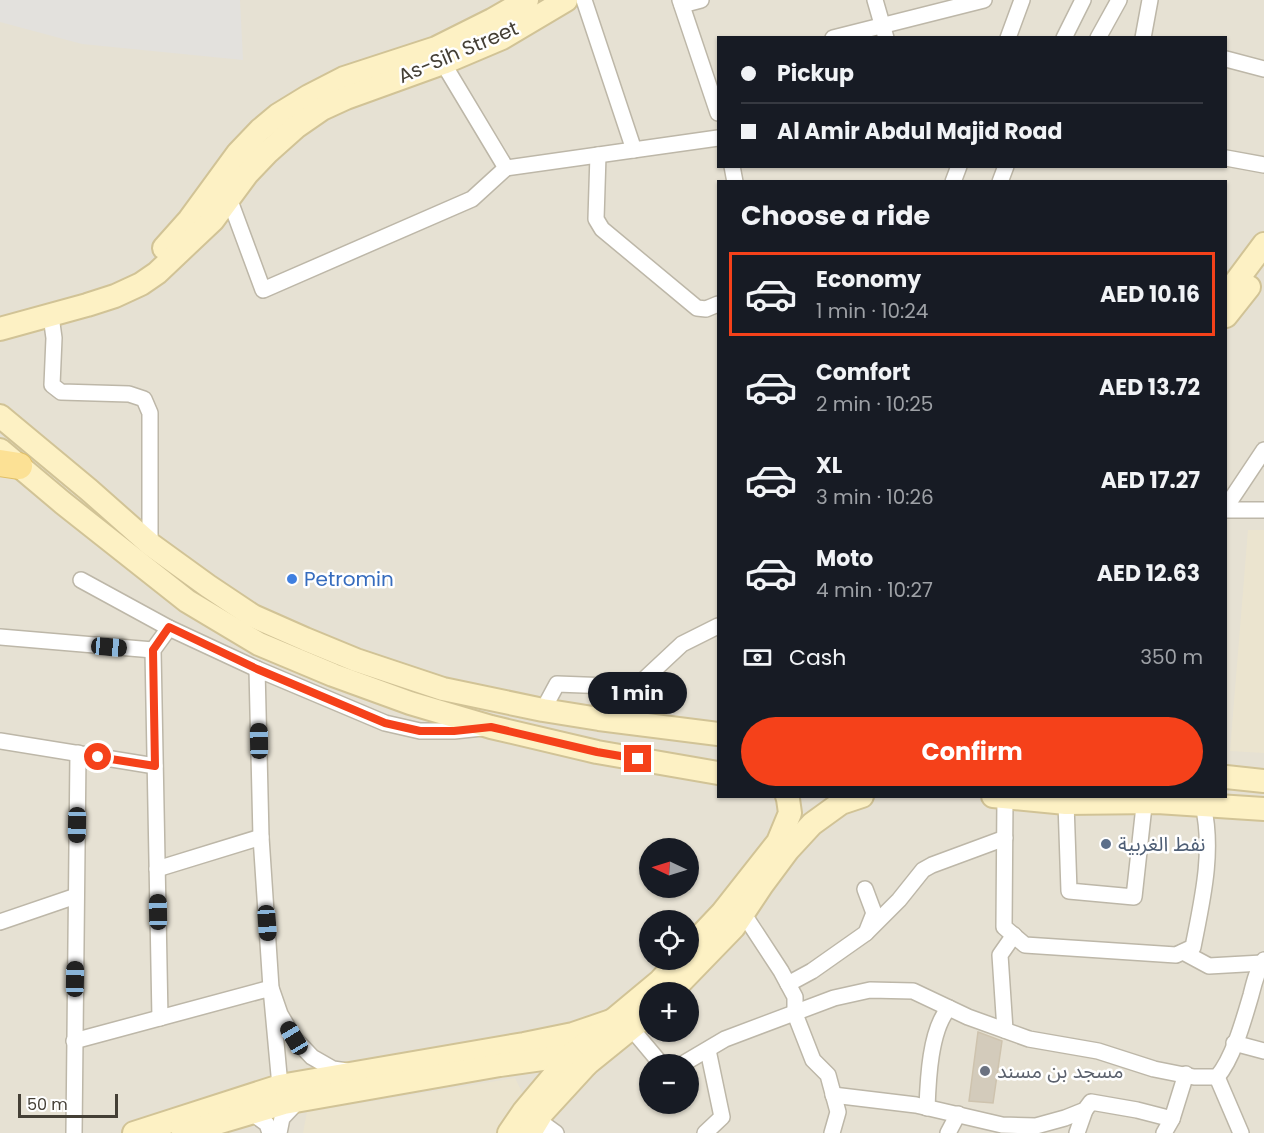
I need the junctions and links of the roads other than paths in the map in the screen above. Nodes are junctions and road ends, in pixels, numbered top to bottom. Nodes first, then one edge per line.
1 (527, 0) edge
2 (566, 0) edge
3 (584, 0) edge
4 (701, 0) edge
5 (875, 0) edge
6 (984, 0) edge
7 (1022, 0) edge
8 (1083, 0) edge
9 (1119, 0) edge
10 (1150, 0) edge
11 (681, 2) edge
12 (884, 31) edge
13 (848, 36) edge
14 (1009, 36) edge
15 (1065, 36) edge
16 (1099, 36) edge
17 (1143, 36) edge
18 (1227, 59) edge
19 (443, 63) junction
20 (711, 69) edge
21 (1264, 69) edge
22 (345, 88) junction
23 (717, 107) edge
24 (717, 138) edge
25 (634, 150) junction
26 (598, 154) junction
27 (1227, 158) edge
28 (1264, 165) edge
29 (506, 168) junction
30 (229, 198) junction
31 (1264, 244) edge
32 (1264, 269) edge
33 (1229, 286) edge
34 (717, 304) edge
35 (0, 315) edge
36 (1227, 315) edge
37 (51, 316) junction
38 (0, 329) edge
39 (0, 416) edge
40 (1264, 450) edge
41 (6, 460) edge
42 (1227, 507) edge
43 (1227, 509) edge
44 (1264, 510) edge
45 (150, 544) junction
46 (81, 580) dead end
47 (717, 626) edge
48 (169, 627) junction
49 (0, 638) edge
50 (153, 650) junction
51 (257, 669) junction
52 (543, 710) junction
53 (491, 727) junction
54 (717, 734) edge
55 (0, 741) edge
56 (78, 753) junction
57 (1227, 765) edge
58 (155, 766) junction
59 (1264, 768) edge
60 (717, 773) edge
61 (1227, 777) edge
62 (1264, 781) edge
63 (788, 798) edge
64 (856, 798) edge
65 (999, 798) edge
66 (1010, 798) edge
67 (1066, 803) junction
68 (1144, 806) junction
69 (1204, 809) junction
70 (1264, 809) edge
71 (1264, 819) edge
72 (261, 837) junction
73 (1005, 838) junction
74 (157, 869) junction
75 (865, 888) dead end
76 (76, 896) junction
77 (743, 913) junction
78 (0, 922) edge
79 (866, 933) junction
80 (1014, 935) junction
81 (699, 937) edge
82 (1183, 952) junction
83 (1263, 961) edge
84 (670, 970) edge
85 (681, 982) edge
86 (788, 984) junction
87 (271, 988) junction
88 (949, 1008) junction
89 (795, 1014) junction
90 (639, 1017) edge
91 (160, 1018) junction
92 (621, 1024) junction
93 (1005, 1030) junction
94 (74, 1041) junction
95 (1234, 1043) junction
96 (708, 1050) junction
97 (1264, 1051) edge
98 (651, 1054) edge
99 (699, 1055) edge
100 (579, 1059) junction
101 (500, 1065) junction
102 (362, 1072) junction
103 (1186, 1074) junction
104 (1217, 1077) junction
105 (280, 1086) junction
106 (833, 1095) junction
107 (298, 1101) junction
108 (927, 1108) junction
109 (1085, 1110) junction
110 (252, 1113) junction
111 (958, 1114) junction
112 (1172, 1119) junction
113 (537, 1124) edge
114 (980, 1126) edge
115 (74, 1133) edge
116 (134, 1133) edge
117 (183, 1133) edge
118 (270, 1133) edge
119 (279, 1133) edge
120 (509, 1133) edge
121 (705, 1133) edge
122 (832, 1133) edge
123 (948, 1133) edge
124 (1077, 1133) edge
125 (1164, 1133) edge
126 (1241, 1133) edge

1 - 22 main road, As-Sih Street
2 - 19 main road, As-Sih Street
3 - 25 street
4 - 11 street
5 - 12 street
6 - 12 street
7 - 14 street
8 - 15 street
9 - 16 street
10 - 17 street
11 - 20 street
12 - 13 street
18 - 21 street
19 - 22 main road, As-Sih Street
19 - 29 street
20 - 23 street
22 - 30 main road
22 - 35 main road
24 - 25 street
25 - 26 street
26 - 29 street
26 - 34 street
27 - 28 street
29 - 30 street
30 - 37 main road
31 - 33 main road
32 - 36 main road
37 - 38 main road
37 - 45 street
39 - 45 main road
40 - 42 street
41 - 53 main road
43 - 44 street
45 - 52 main road
46 - 48 street
47 - 52 street
48 - 50 street
48 - 51 street
49 - 50 street
50 - 58 street
51 - 53 street
51 - 72 street
52 - 54 main road
53 - 60 main road
55 - 56 street
56 - 58 street
56 - 76 street
57 - 59 main road
58 - 74 street
61 - 62 main road
63 - 81 main road
64 - 77 main road
65 - 73 street
66 - 67 main road
67 - 68 main road
67 - 68 street
67 - 69 main road
68 - 69 main road
69 - 70 main road
69 - 71 main road
69 - 82 street
72 - 74 street
72 - 87 street
73 - 79 street
73 - 80 street
74 - 91 street
75 - 79 street
76 - 78 street
76 - 94 street
77 - 85 main road
77 - 86 street
79 - 86 street
80 - 82 street
80 - 93 street
82 - 83 street
83 - 95 street
84 - 92 main road
86 - 89 street
87 - 91 street
87 - 102 street
87 - 105 street
88 - 89 street
88 - 93 street
88 - 108 street
89 - 96 street
89 - 106 street
90 - 92 main road
91 - 94 street
92 - 98 street
92 - 100 main road
92 - 102 main road
93 - 103 street
94 - 115 street
95 - 97 street
95 - 104 street
96 - 99 street
96 - 121 street
100 - 101 main road
100 - 113 main road
101 - 107 main road
101 - 113 main road
102 - 105 main road
103 - 104 street
103 - 112 street
104 - 126 street
105 - 116 main road
106 - 108 street
106 - 122 street
107 - 110 main road
107 - 119 street
108 - 111 street
109 - 112 street
109 - 114 street
109 - 124 street
110 - 117 main road
110 - 118 street
111 - 114 street
111 - 123 street
112 - 125 street
113 - 120 main road

